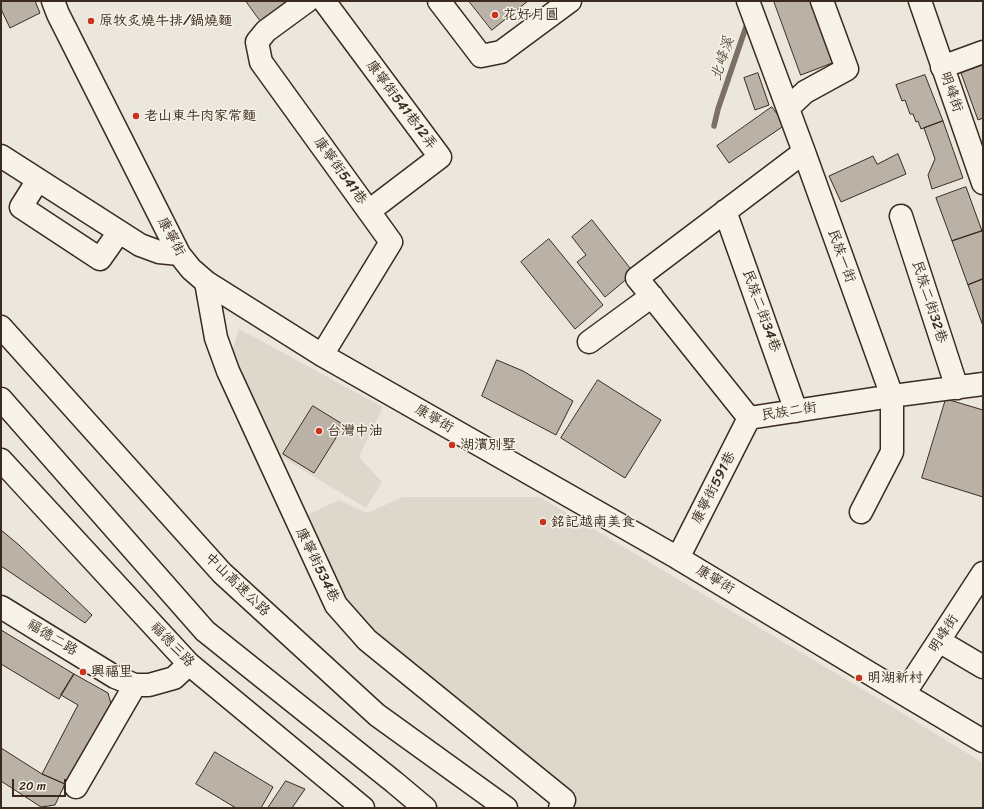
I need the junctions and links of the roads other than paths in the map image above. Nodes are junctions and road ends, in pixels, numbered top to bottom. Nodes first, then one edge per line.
1 (53, 1) edge
2 (307, 1) edge
3 (324, 1) edge
4 (439, 1) edge
5 (570, 1) edge
6 (748, 1) edge
7 (822, 1) edge
8 (920, 1) edge
9 (983, 52) edge
10 (942, 67) junction
11 (788, 108) junction
12 (804, 152) junction
13 (1, 156) edge
14 (38, 180) junction
15 (983, 183) edge
16 (369, 211) junction
17 (725, 211) junction
18 (90, 213) junction
19 (900, 216) dead end
20 (119, 232) junction
21 (73, 240) junction
22 (179, 254) junction
23 (206, 282) junction
24 (652, 296) junction
25 (1, 327) edge
26 (589, 342) dead end
27 (322, 355) junction
28 (983, 384) edge
29 (957, 388) junction
30 (892, 396) junction
31 (1, 399) edge
32 (796, 411) junction
33 (749, 418) junction
34 (1, 460) edge
35 (861, 512) dead end
36 (678, 558) junction
37 (983, 573) edge
38 (1, 607) edge
39 (939, 641) junction
40 (189, 664) junction
41 (983, 667) edge
42 (135, 685) junction
43 (904, 694) junction
44 (983, 741) edge
45 (76, 787) dead end
46 (363, 808) edge
47 (425, 808) edge
48 (506, 808) edge
49 (560, 808) edge

1 - 22 main road, 康寧街
2 - 16 main road, 康寧街541巷
3 - 16 main road, 康寧街541巷12弄
4 - 5 main road
6 - 11 main road, 民族一街
7 - 11 main road
8 - 10 main road, 明峰街
9 - 10 main road
10 - 15 main road, 明峰街
11 - 12 main road, 民族一街
12 - 17 main road
12 - 30 main road, 民族一街
13 - 14 main road
14 - 18 main road
14 - 21 main road
16 - 27 main road, 康寧街541巷
17 - 24 main road, 民族二街
17 - 32 main road, 民族二街34巷
18 - 20 main road
18 - 21 main road
19 - 29 main road, 民族二街32巷
20 - 21 main road
20 - 22 main road
22 - 23 main road, 康寧街
23 - 27 main road, 康寧街
23 - 49 main road, 康寧街534巷
24 - 26 main road
24 - 33 main road, 民族二街
25 - 48 main road, 中山高速公路
27 - 36 main road, 康寧街
28 - 29 main road, 民族二街
29 - 30 main road, 民族二街
30 - 32 main road, 民族二街
30 - 35 main road, 民族一街
31 - 47 main road
32 - 33 main road, 民族二街
33 - 36 main road, 康寧街591巷
34 - 40 main road, 福德三路
36 - 43 main road, 康寧街
37 - 39 main road, 明峰街
38 - 42 main road, 福德二路
39 - 41 main road
39 - 43 main road, 明峰街
40 - 42 main road, 福德二路
40 - 46 main road, 福德三路
42 - 45 main road
43 - 44 main road, 康寧街

